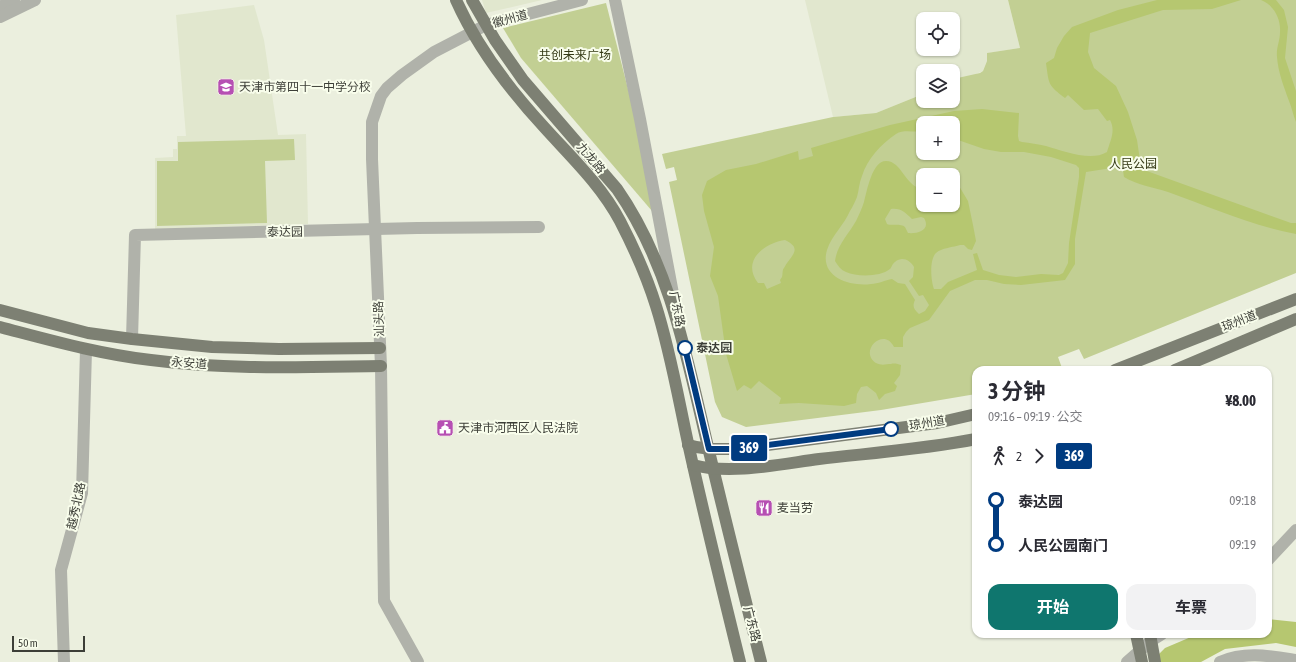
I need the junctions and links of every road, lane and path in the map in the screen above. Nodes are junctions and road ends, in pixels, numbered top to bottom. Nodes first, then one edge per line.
1 (14, 0) edge
2 (35, 0) edge
3 (456, 0) edge
4 (472, 0) edge
5 (582, 0) edge
6 (615, 0) edge
7 (0, 7) edge
8 (0, 17) edge
9 (486, 25) junction
10 (471, 32) junction
11 (539, 227) dead end
12 (376, 230) junction
13 (1296, 299) edge
14 (0, 310) edge
15 (1296, 319) edge
16 (662, 326) joint
17 (0, 327) edge
18 (681, 332) junction
19 (132, 339) junction
20 (380, 348) junction
21 (86, 350) junction
22 (381, 366) junction
23 (1125, 366) edge
24 (1184, 366) edge
25 (972, 415) edge
26 (972, 440) edge
27 (688, 444) junction
28 (709, 449) junction
29 (693, 465) junction
30 (714, 469) junction
31 (1296, 530) edge
32 (1272, 556) edge
33 (1137, 638) edge
34 (1151, 641) edge
35 (1141, 657) edge
36 (1267, 659) edge
37 (1296, 660) edge
38 (64, 662) edge
39 (418, 662) edge
40 (740, 662) edge
41 (761, 662) edge
42 (1127, 662) edge
43 (1155, 662) edge
44 (1220, 662) edge

1 - 7 street
2 - 8 street
3 - 10 main road, 九龙路
4 - 9 main road, 九龙路
5 - 9 street, 徽州道
6 - 18 street, 广东路
9 - 10 street, 汕头路
9 - 18 main road, 九龙路
10 - 12 street, 汕头路
10 - 16 main road, 九龙路
11 - 12 street, 泰达园
12 - 19 street, 泰达园
12 - 20 street, 汕头路
13 - 23 main road, 琼州道
14 - 19 main road, 永安道
15 - 24 main road, 琼州道
16 - 27 main road, 广东路
17 - 21 main road, 永安道
18 - 28 main road, 广东路
19 - 20 main road, 永安道
20 - 22 street, 汕头路
21 - 22 main road, 永安道
21 - 38 street, 越秀北路
22 - 39 street, 汕头路
25 - 28 main road, 琼州道
26 - 30 main road, 琼州道
27 - 28 main road, 琼州道
27 - 29 main road, 广东路
28 - 30 main road, 广东路
29 - 30 main road
29 - 40 main road, 广东路
30 - 41 main road, 广东路
31 - 32 street
33 - 35 main road
34 - 35 street
34 - 43 main road
35 - 42 street
36 - 37 street
36 - 44 street

